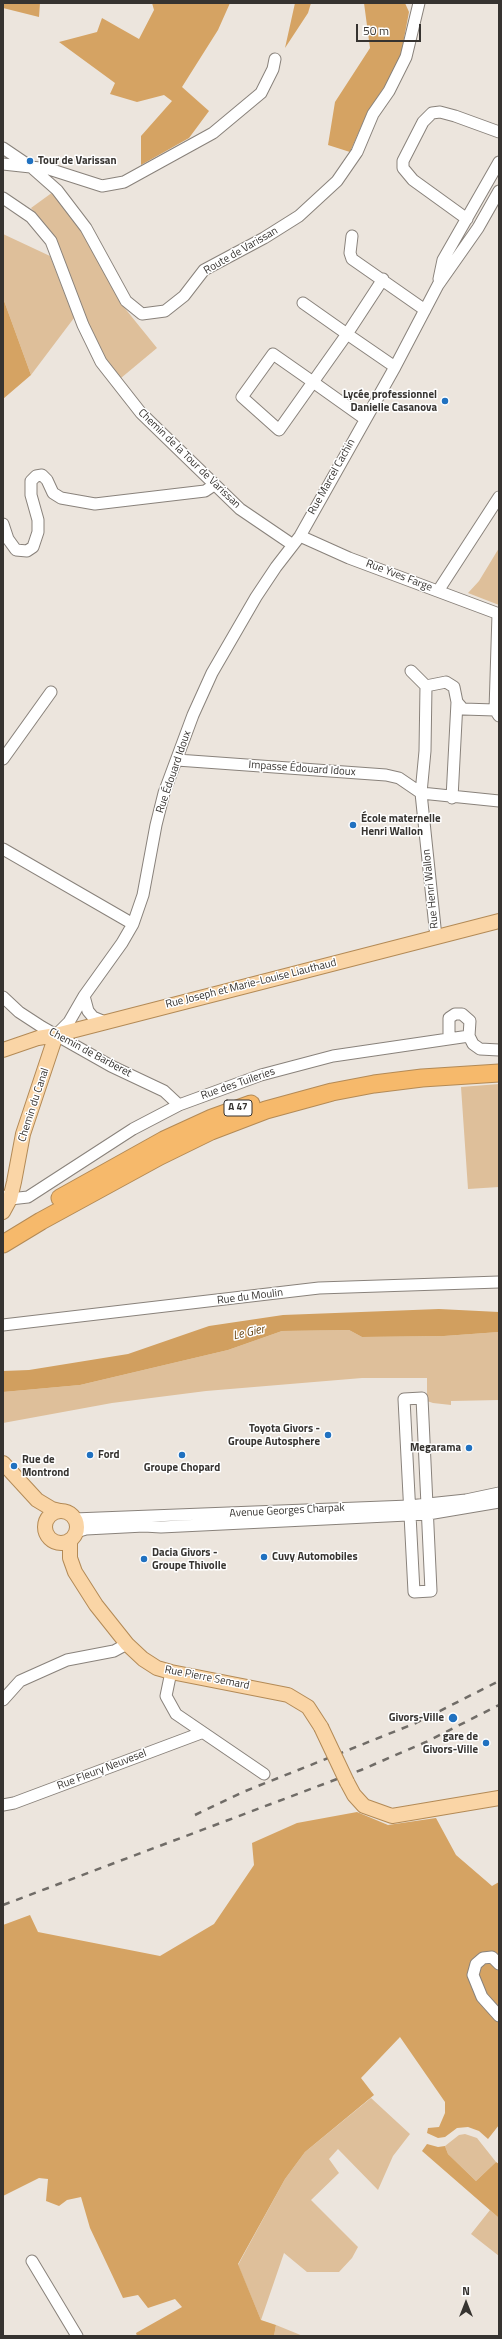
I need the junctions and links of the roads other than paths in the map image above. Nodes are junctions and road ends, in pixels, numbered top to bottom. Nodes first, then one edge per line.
1 (419, 3) edge
2 (275, 59) dead end
3 (499, 132) edge
4 (3, 148) edge
5 (499, 162) edge
6 (3, 164) edge
7 (31, 167) junction
8 (499, 191) edge
9 (3, 198) edge
10 (467, 219) junction
11 (352, 236) dead end
12 (383, 279) junction
13 (438, 285) junction
14 (304, 303) dead end
15 (425, 310) junction
16 (347, 334) junction
17 (395, 367) junction
18 (313, 382) junction
19 (365, 419) junction
20 (214, 485) junction
21 (499, 497) edge
22 (3, 524) edge
23 (300, 536) junction
24 (293, 545) junction
25 (438, 591) junction
26 (498, 614) edge
27 (411, 671) dead end
28 (426, 686) junction
29 (51, 692) dead end
30 (457, 702) junction
31 (497, 713) edge
32 (3, 759) edge
33 (177, 760) junction
34 (421, 793) junction
35 (452, 798) junction
36 (499, 800) edge
37 (3, 849) edge
38 (499, 921) edge
39 (132, 924) junction
40 (436, 937) junction
41 (84, 996) junction
42 (3, 997) edge
43 (105, 1022) junction
44 (56, 1035) junction
45 (469, 1036) junction
46 (449, 1038) junction
47 (3, 1050) edge
48 (499, 1050) edge
49 (499, 1062) edge
50 (499, 1073) edge
51 (180, 1105) junction
52 (6, 1198) edge
53 (3, 1212) edge
54 (3, 1231) edge
55 (3, 1244) edge
56 (499, 1282) edge
57 (3, 1326) edge
58 (3, 1463) edge
59 (499, 1493) edge
60 (37, 1500) junction
61 (499, 1502) edge
62 (428, 1509) junction
63 (409, 1510) junction
64 (60, 1511) junction
65 (45, 1524) junction
66 (73, 1530) junction
67 (55, 1542) junction
68 (75, 1572) junction
69 (127, 1644) junction
70 (171, 1672) junction
71 (3, 1700) edge
72 (201, 1733) junction
73 (264, 1774) dead end
74 (499, 1798) edge
75 (3, 1805) edge
76 (499, 1964) edge
77 (499, 2016) edge
78 (32, 2261) dead end
79 (77, 2336) edge

1 - 7 street, Route de Varissan
2 - 7 street
3 - 10 street
4 - 7 street, Route de Varissan
5 - 10 street, Rue Marcel Cachin
6 - 7 street
8 - 13 street, Rue Marcel Cachin
9 - 20 street, Chemin de la Tour de Varissan
10 - 13 street, Rue Marcel Cachin
11 - 12 street
12 - 15 street
12 - 16 street
13 - 15 street, Rue Marcel Cachin
14 - 16 street
15 - 17 street, Rue Marcel Cachin
16 - 17 street
16 - 18 street
17 - 19 street, Rue Marcel Cachin
18 - 18 street
18 - 19 street
19 - 23 street, Rue Marcel Cachin
20 - 22 street
20 - 24 street, Chemin de la Tour de Varissan
21 - 25 street
23 - 24 street, Rue Édouard Idoux
23 - 25 street, Rue Yves Farge
24 - 33 street, Rue Édouard Idoux
25 - 26 street, Rue Yves Farge
26 - 31 street
27 - 28 street
28 - 30 street
28 - 34 street, Rue Henri Wallon
29 - 32 street
30 - 31 street
30 - 35 street
33 - 34 street, Impasse Édouard Idoux
33 - 39 street, Rue Édouard Idoux
34 - 35 street
34 - 40 street, Rue Henri Wallon
35 - 36 street
37 - 39 street
38 - 40 main road, Rue Joseph et Marie-Louise Liauthaud
39 - 41 street, Rue Édouard Idoux
40 - 43 main road, Rue Joseph et Marie-Louise Liauthaud
41 - 43 street
41 - 44 street, Rue Édouard Idoux
42 - 44 street, Chemin de Barberet
43 - 44 main road, Rue Joseph et Marie-Louise Liauthaud
44 - 47 main road, Rue Joseph et Marie-Louise Liauthaud
44 - 51 street, Chemin de Barberet
44 - 52 main road, Chemin du Canal
45 - 46 street, Rue des Tuileries
45 - 46 street
45 - 48 street
46 - 51 street, Rue des Tuileries
49 - 54 highway, A 47
50 - 55 highway, A 47
51 - 52 street, Rue des Tuileries
52 - 53 main road
56 - 57 street, Rue du Moulin
58 - 60 main road
59 - 62 street, Avenue Georges Charpak
60 - 64 main road
60 - 65 main road
61 - 62 street, Avenue Georges Charpak
62 - 63 street, Avenue Georges Charpak
62 - 63 street
62 - 63 street
63 - 66 street, Avenue Georges Charpak
64 - 65 main road
64 - 66 main road
65 - 67 main road
66 - 67 main road
66 - 68 main road, Rue Pierre Semard
67 - 68 main road, Rue Pierre Semard
68 - 69 main road, Rue Pierre Semard
69 - 70 main road, Rue Pierre Semard
69 - 71 street
70 - 72 street
70 - 74 main road, Rue Pierre Semard, bridge
72 - 73 street
72 - 75 street, Rue Fleury Neuvesel
76 - 77 street
78 - 79 street

